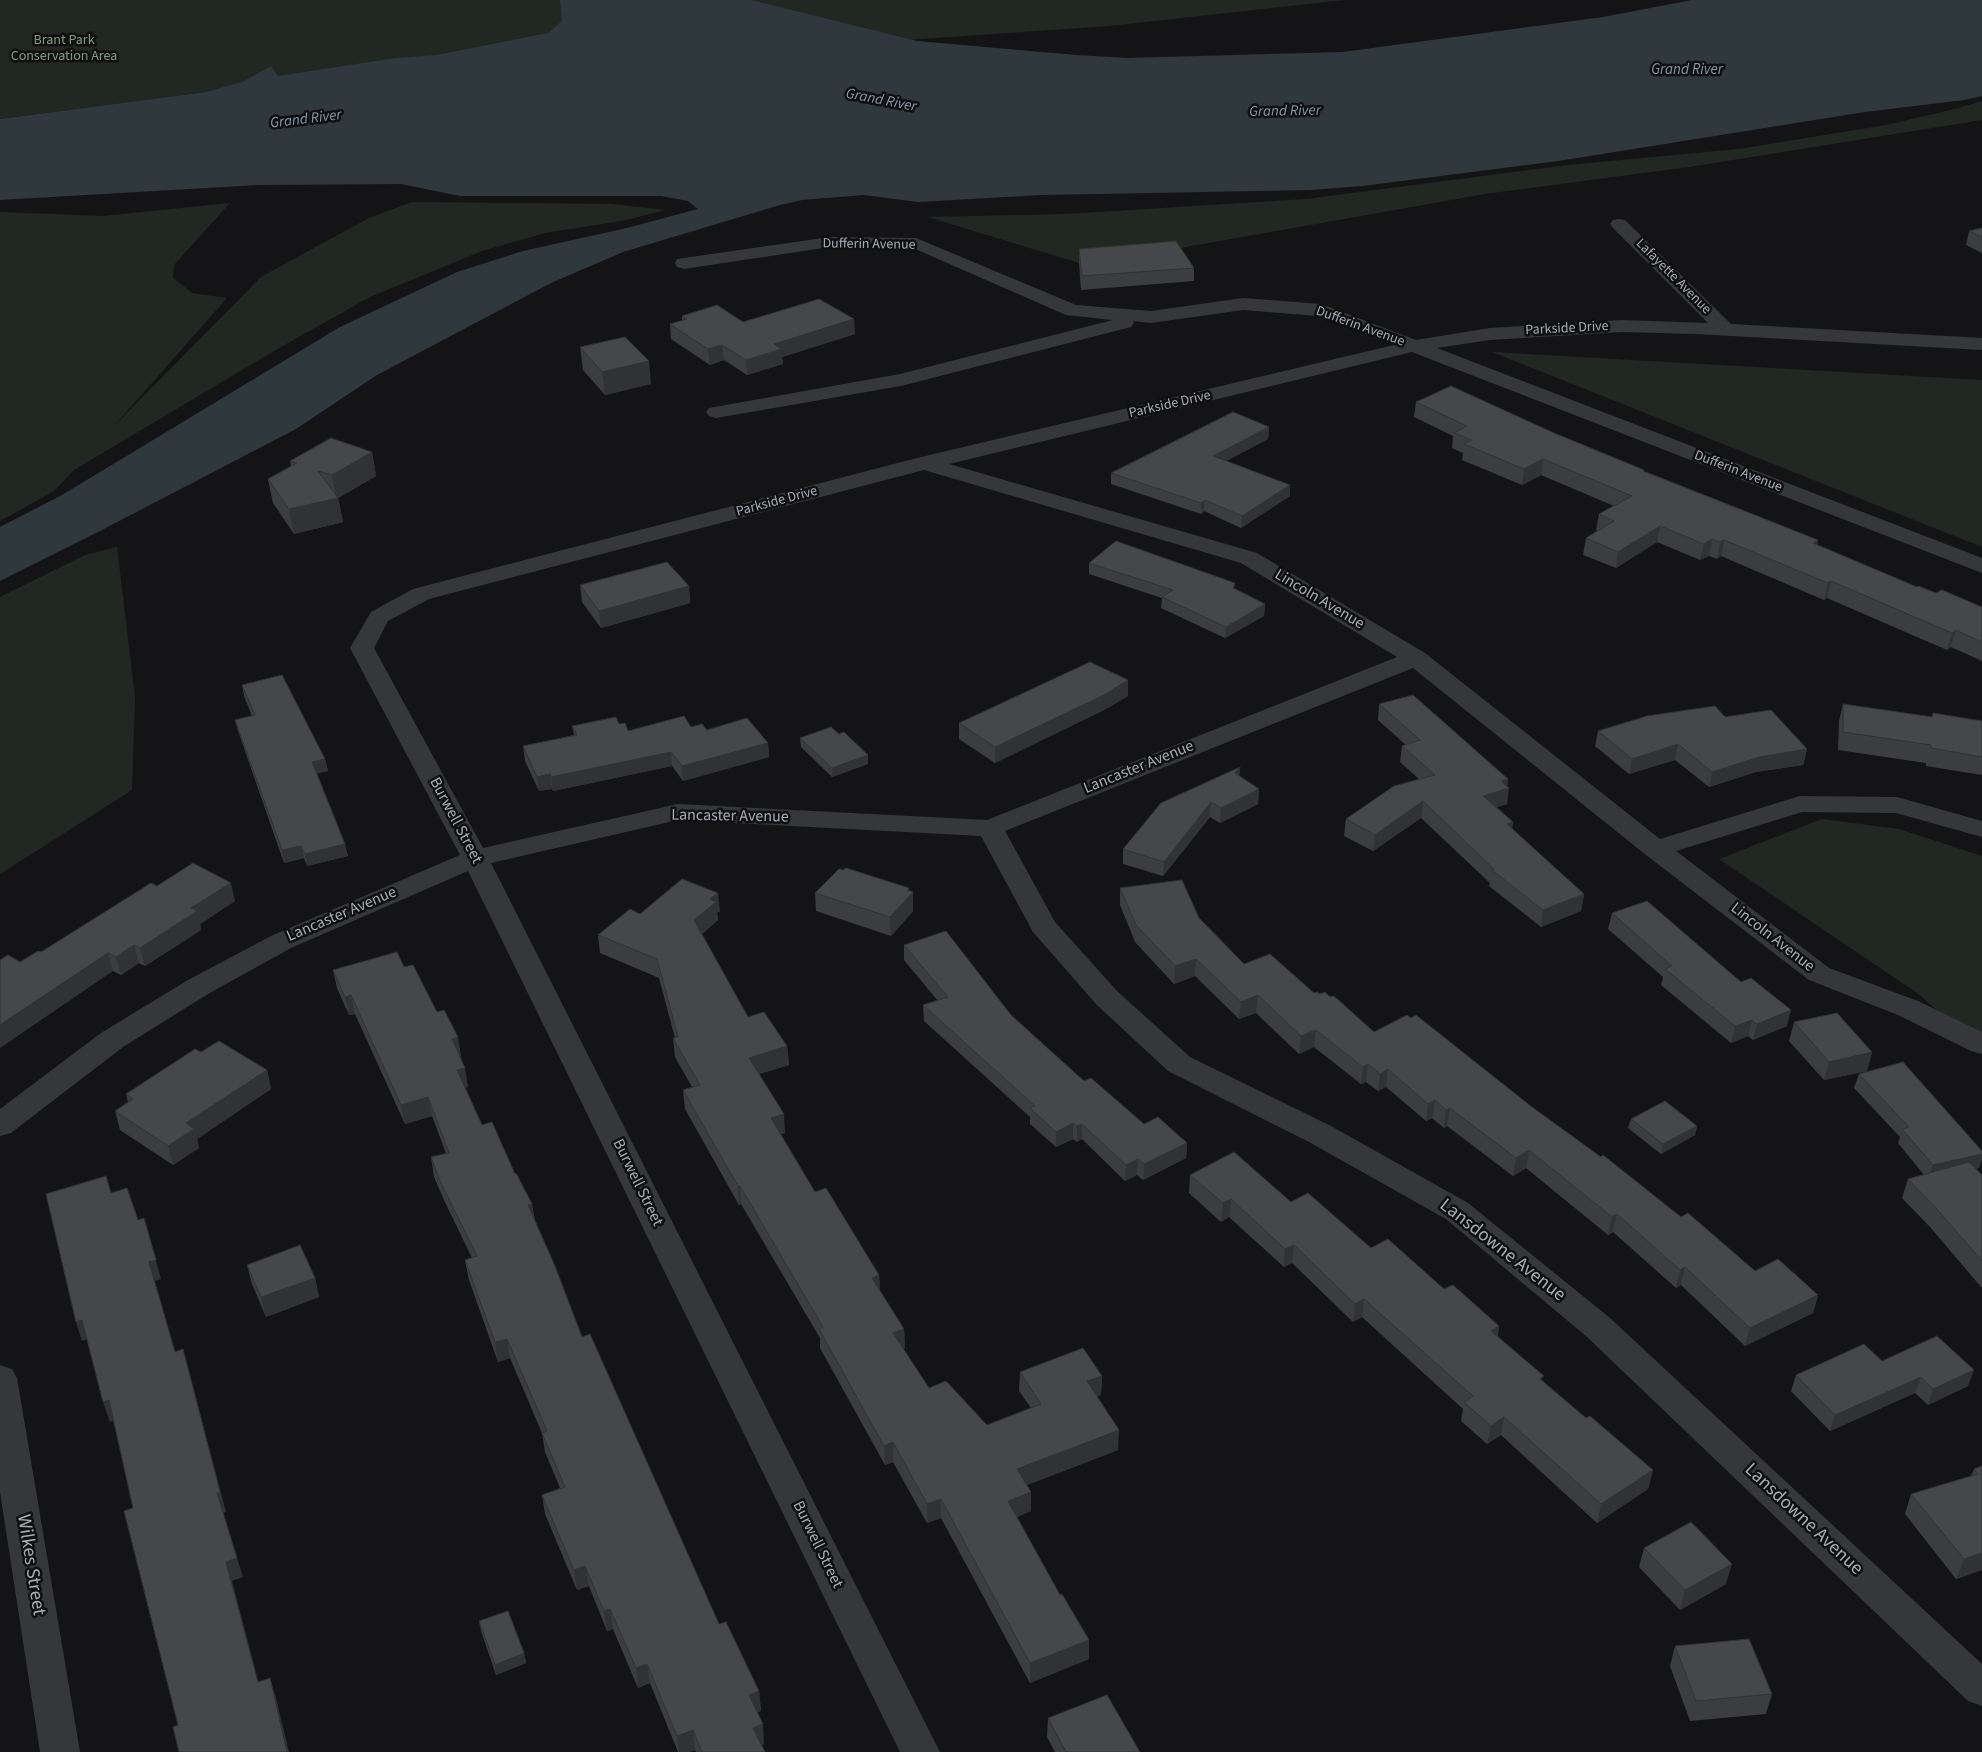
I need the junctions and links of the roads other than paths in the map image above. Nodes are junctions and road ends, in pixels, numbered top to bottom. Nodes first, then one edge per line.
1 (1619, 224) dead end
2 (684, 263) dead end
3 (1151, 317) junction
4 (1726, 330) junction
5 (1982, 344) edge
6 (1414, 346) junction
7 (716, 412) dead end
8 (925, 464) junction
9 (1982, 566) edge
10 (379, 617) joint
11 (1416, 658) junction
12 (990, 828) junction
13 (1982, 828) edge
14 (1656, 849) junction
15 (475, 858) junction
16 (1982, 1044) edge
17 (0, 1125) edge
18 (0, 1378) edge
19 (1982, 1689) edge
20 (60, 1752) edge
21 (920, 1752) edge

1 - 4 street, Lafayette Avenue
2 - 3 street, Dufferin Avenue
3 - 6 street, Dufferin Avenue
3 - 7 street
4 - 5 street, Parkside Drive
4 - 6 street, Parkside Drive
6 - 8 street, Parkside Drive
6 - 9 street, Dufferin Avenue
8 - 10 street, Parkside Drive
8 - 11 street, Lincoln Avenue
10 - 15 street, Burwell Street
11 - 12 street, Lancaster Avenue
11 - 14 street, Lincoln Avenue
12 - 15 street, Lancaster Avenue
12 - 19 street, Lansdowne Avenue
13 - 14 street
14 - 16 street, Lincoln Avenue
15 - 17 street, Lancaster Avenue
15 - 21 street, Burwell Street
18 - 20 street, Wilkes Street

